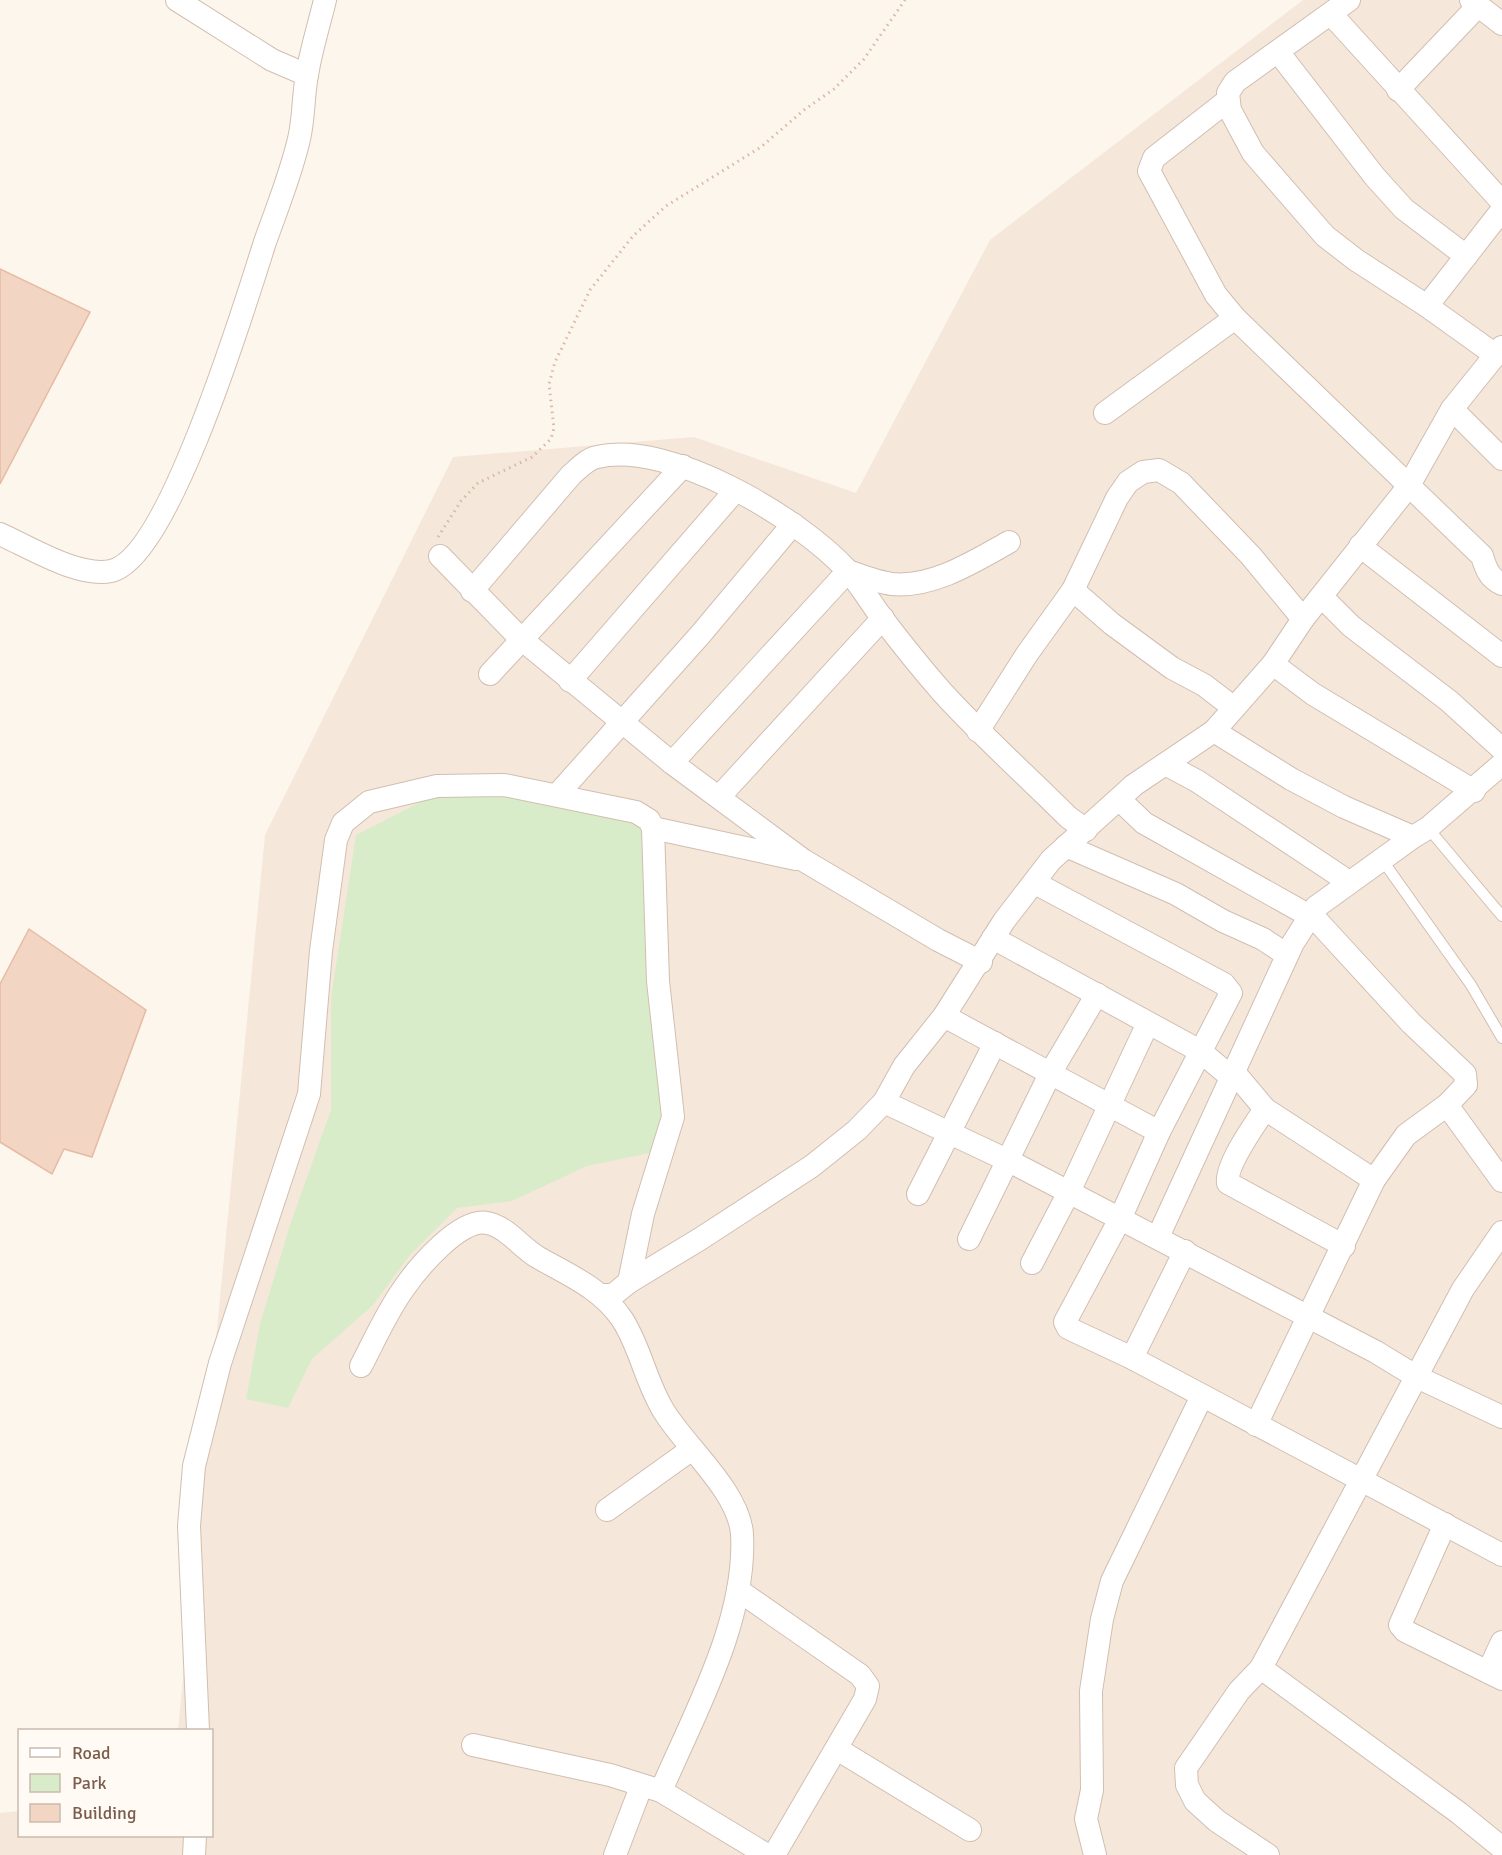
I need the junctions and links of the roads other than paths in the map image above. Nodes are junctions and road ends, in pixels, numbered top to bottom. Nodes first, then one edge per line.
1 (177, 0) edge
2 (325, 0) edge
3 (1474, 3) edge
4 (1340, 7) edge
5 (1502, 24) edge
6 (1280, 53) junction
7 (307, 75) junction
8 (1398, 90) junction
9 (1227, 101) junction
10 (1502, 202) edge
11 (1502, 210) edge
12 (1466, 256) junction
13 (1427, 306) junction
14 (1235, 318) junction
15 (1497, 358) edge
16 (1452, 409) junction
17 (1105, 413) dead end
18 (1502, 459) edge
19 (683, 465) junction
20 (1408, 487) junction
21 (735, 491) junction
22 (793, 524) junction
23 (0, 534) edge
24 (1009, 542) dead end
25 (1360, 546) junction
26 (440, 556) road end
27 (848, 571) junction
28 (1502, 584) edge
29 (1073, 590) junction
30 (472, 591) junction
31 (1322, 597) junction
32 (882, 618) junction
33 (1303, 619) junction
34 (520, 638) junction
35 (1502, 656) edge
36 (1273, 664) junction
37 (490, 674) dead end
38 (570, 681) junction
39 (1234, 708) junction
40 (622, 722) junction
41 (978, 731) junction
42 (1214, 731) junction
43 (1502, 749) edge
44 (672, 763) junction
45 (1502, 764) edge
46 (1167, 765) junction
47 (1474, 791) junction
48 (557, 795) junction
49 (719, 797) junction
50 (1120, 800) junction
51 (653, 828) junction
52 (1086, 830) junction
53 (1420, 832) junction
54 (1066, 846) junction
55 (803, 860) junction
56 (1383, 861) junction
57 (1349, 882) junction
58 (1035, 883) junction
59 (1310, 915) junction
60 (1502, 916) edge
61 (993, 938) junction
62 (1287, 955) junction
63 (981, 962) junction
64 (1097, 994) junction
65 (944, 1016) junction
66 (1148, 1023) junction
67 (1502, 1038) edge
68 (995, 1042) junction
69 (1200, 1051) junction
70 (1051, 1072) junction
71 (1232, 1074) junction
72 (884, 1102) junction
73 (1109, 1104) junction
74 (1447, 1105) junction
75 (1265, 1109) junction
76 (948, 1132) junction
77 (1159, 1132) junction
78 (1009, 1161) junction
79 (1374, 1180) junction
80 (1502, 1181) edge
81 (918, 1194) dead end
82 (1068, 1194) junction
83 (1120, 1219) junction
84 (1502, 1232) edge
85 (1158, 1238) junction
86 (969, 1239) dead end
87 (1344, 1246) junction
88 (1185, 1251) junction
89 (1032, 1263) dead end
90 (629, 1282) junction
91 (602, 1295) junction
92 (1307, 1316) junction
93 (1132, 1358) junction
94 (361, 1366) dead end
95 (1417, 1377) junction
96 (1202, 1396) junction
97 (1502, 1417) edge
98 (1256, 1425) junction
99 (692, 1449) junction
100 (1361, 1480) junction
101 (607, 1510) dead end
102 (1445, 1524) junction
103 (1502, 1555) edge
104 (738, 1590) junction
105 (1502, 1642) edge
106 (1261, 1668) junction
107 (1495, 1675) edge
108 (198, 1729) edge
109 (473, 1745) dead end
110 (837, 1749) junction
111 (651, 1789) junction
112 (970, 1830) dead end
113 (195, 1837) edge
114 (1502, 1848) edge
115 (194, 1855) edge
116 (615, 1855) edge
117 (767, 1855) edge
118 (774, 1855) edge
119 (1095, 1855) edge
120 (1268, 1855) edge

1 - 7 street
2 - 7 street
3 - 5 street
3 - 8 street
4 - 6 street
4 - 8 street
6 - 9 street
6 - 12 street
7 - 23 street
8 - 10 street
9 - 13 street
9 - 14 street
11 - 12 street
12 - 13 street
13 - 15 street
14 - 17 street
14 - 20 street
15 - 16 street
16 - 18 street
16 - 20 street
19 - 21 street
19 - 30 street
19 - 34 street
20 - 25 street
20 - 28 street
21 - 22 street
21 - 38 street
22 - 27 street
22 - 40 street
24 - 27 street
25 - 31 street
25 - 35 street
26 - 30 street
27 - 32 street
27 - 44 street
29 - 33 street
29 - 39 street
29 - 41 street
30 - 34 street
31 - 33 street
31 - 43 street
32 - 41 street
32 - 49 street
33 - 36 street
34 - 37 street
34 - 38 street
36 - 39 street
36 - 47 street
38 - 40 street
39 - 42 street
40 - 44 street
40 - 48 street
41 - 52 street
42 - 46 street
42 - 53 street
44 - 49 street
45 - 47 street
46 - 50 street
46 - 57 street
47 - 53 street
48 - 51 street
48 - 108 street
49 - 55 street
50 - 52 street
50 - 59 street
51 - 55 street
51 - 90 street
52 - 54 street
53 - 56 street
53 - 60 lane
54 - 58 street
54 - 62 street
55 - 63 street
56 - 57 street
56 - 67 lane
57 - 59 street
58 - 61 street
58 - 69 street
59 - 62 street
59 - 74 street
61 - 63 street
61 - 64 street
62 - 71 street
63 - 65 street
64 - 66 street
64 - 70 street
65 - 68 street
65 - 72 street
66 - 69 street
66 - 73 street
68 - 70 street
68 - 76 street
69 - 71 street
69 - 77 street
70 - 73 street
70 - 78 street
71 - 75 street
71 - 85 street
72 - 76 street
72 - 90 street
73 - 77 street
73 - 82 street
74 - 79 street
74 - 80 street
75 - 79 street
75 - 87 street
76 - 78 street
76 - 81 street
77 - 83 street
78 - 82 street
78 - 86 street
79 - 87 street
82 - 83 street
82 - 89 street
83 - 85 street
83 - 93 street
84 - 95 street
85 - 88 street
87 - 92 street
88 - 92 street
88 - 93 street
90 - 91 street
91 - 94 street
91 - 99 street
92 - 95 street
92 - 98 street
93 - 96 street
95 - 97 street
95 - 100 street
96 - 98 street
96 - 119 street
98 - 100 street
99 - 101 street
99 - 104 street
100 - 102 street
100 - 106 street
102 - 103 street
102 - 107 street
104 - 110 street
104 - 111 street
105 - 107 street
106 - 114 street
106 - 120 street
109 - 111 street
110 - 112 street
110 - 118 street
111 - 116 street
111 - 117 street
113 - 115 street

